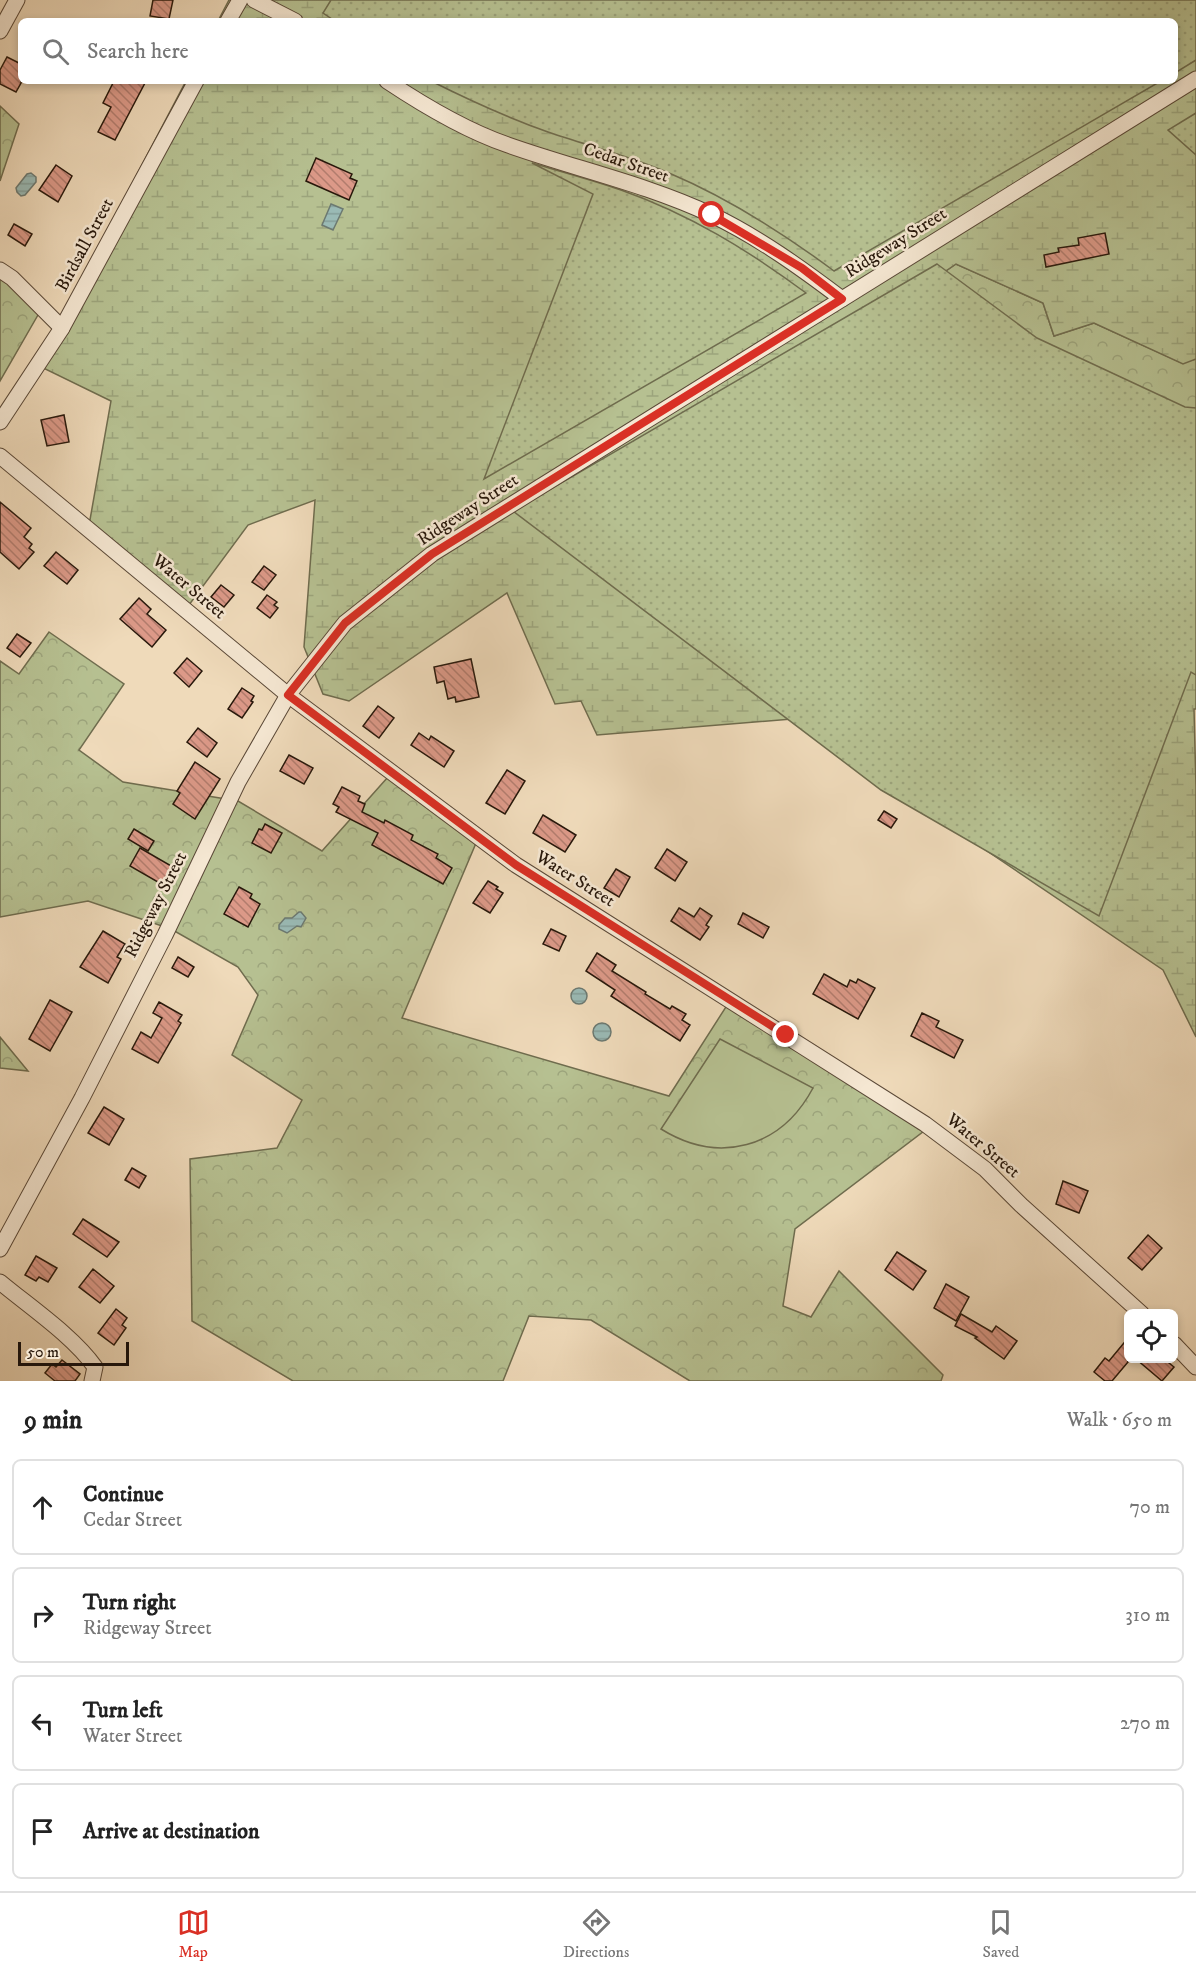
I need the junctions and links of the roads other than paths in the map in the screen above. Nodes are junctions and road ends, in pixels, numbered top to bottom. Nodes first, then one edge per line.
1 (16, 0) edge
2 (240, 0) edge
3 (254, 0) edge
4 (230, 18) edge
5 (289, 18) edge
6 (0, 30) edge
7 (1196, 79) edge
8 (194, 84) edge
9 (391, 84) edge
10 (0, 270) edge
11 (842, 299) junction
12 (62, 328) junction
13 (0, 422) edge
14 (0, 456) edge
15 (288, 695) junction
16 (0, 1249) edge
17 (0, 1282) edge
18 (1136, 1309) edge
19 (1178, 1349) edge
20 (1196, 1367) edge
21 (92, 1381) edge

1 - 6 street
2 - 4 street
3 - 5 street
7 - 11 street, Ridgeway Street
8 - 12 street, Birdsall Street
9 - 11 street, Cedar Street
10 - 12 street
11 - 15 street, Ridgeway Street
12 - 13 street, Birdsall Street
14 - 15 street, Water Street
15 - 16 street, Ridgeway Street
15 - 18 street, Water Street
17 - 21 street
19 - 20 street

